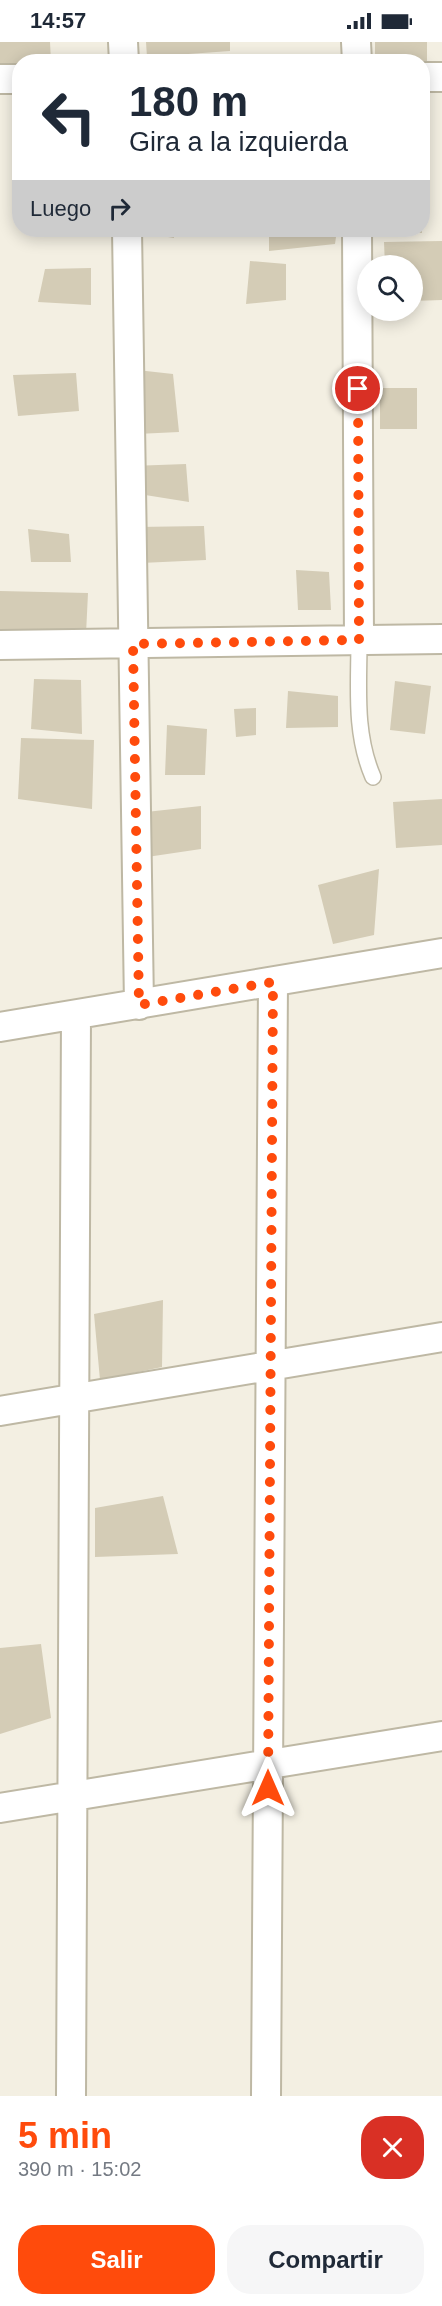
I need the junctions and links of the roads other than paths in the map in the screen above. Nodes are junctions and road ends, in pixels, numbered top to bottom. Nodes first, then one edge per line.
1 (127, 237) edge
2 (357, 237) edge
3 (442, 639) edge
4 (359, 640) junction
5 (133, 644) junction
6 (0, 645) edge
7 (373, 777) dead end
8 (442, 953) edge
9 (273, 982) junction
10 (139, 1005) junction
11 (76, 1016) junction
12 (0, 1028) edge
13 (442, 1337) edge
14 (270, 1366) junction
15 (75, 1400) junction
16 (0, 1411) edge
17 (442, 1736) edge
18 (268, 1764) junction
19 (73, 1796) junction
20 (0, 1808) edge
21 (71, 2096) edge
22 (266, 2096) edge

1 - 5 street
2 - 4 street
3 - 4 street
4 - 5 street
4 - 7 lane
5 - 6 street
5 - 10 street
8 - 9 street
9 - 10 street
9 - 14 street
10 - 11 street
11 - 12 street
11 - 15 street
13 - 14 street
14 - 15 street
14 - 18 street
15 - 16 street
15 - 19 street
17 - 18 street
18 - 19 street
18 - 22 street
19 - 20 street
19 - 21 street

